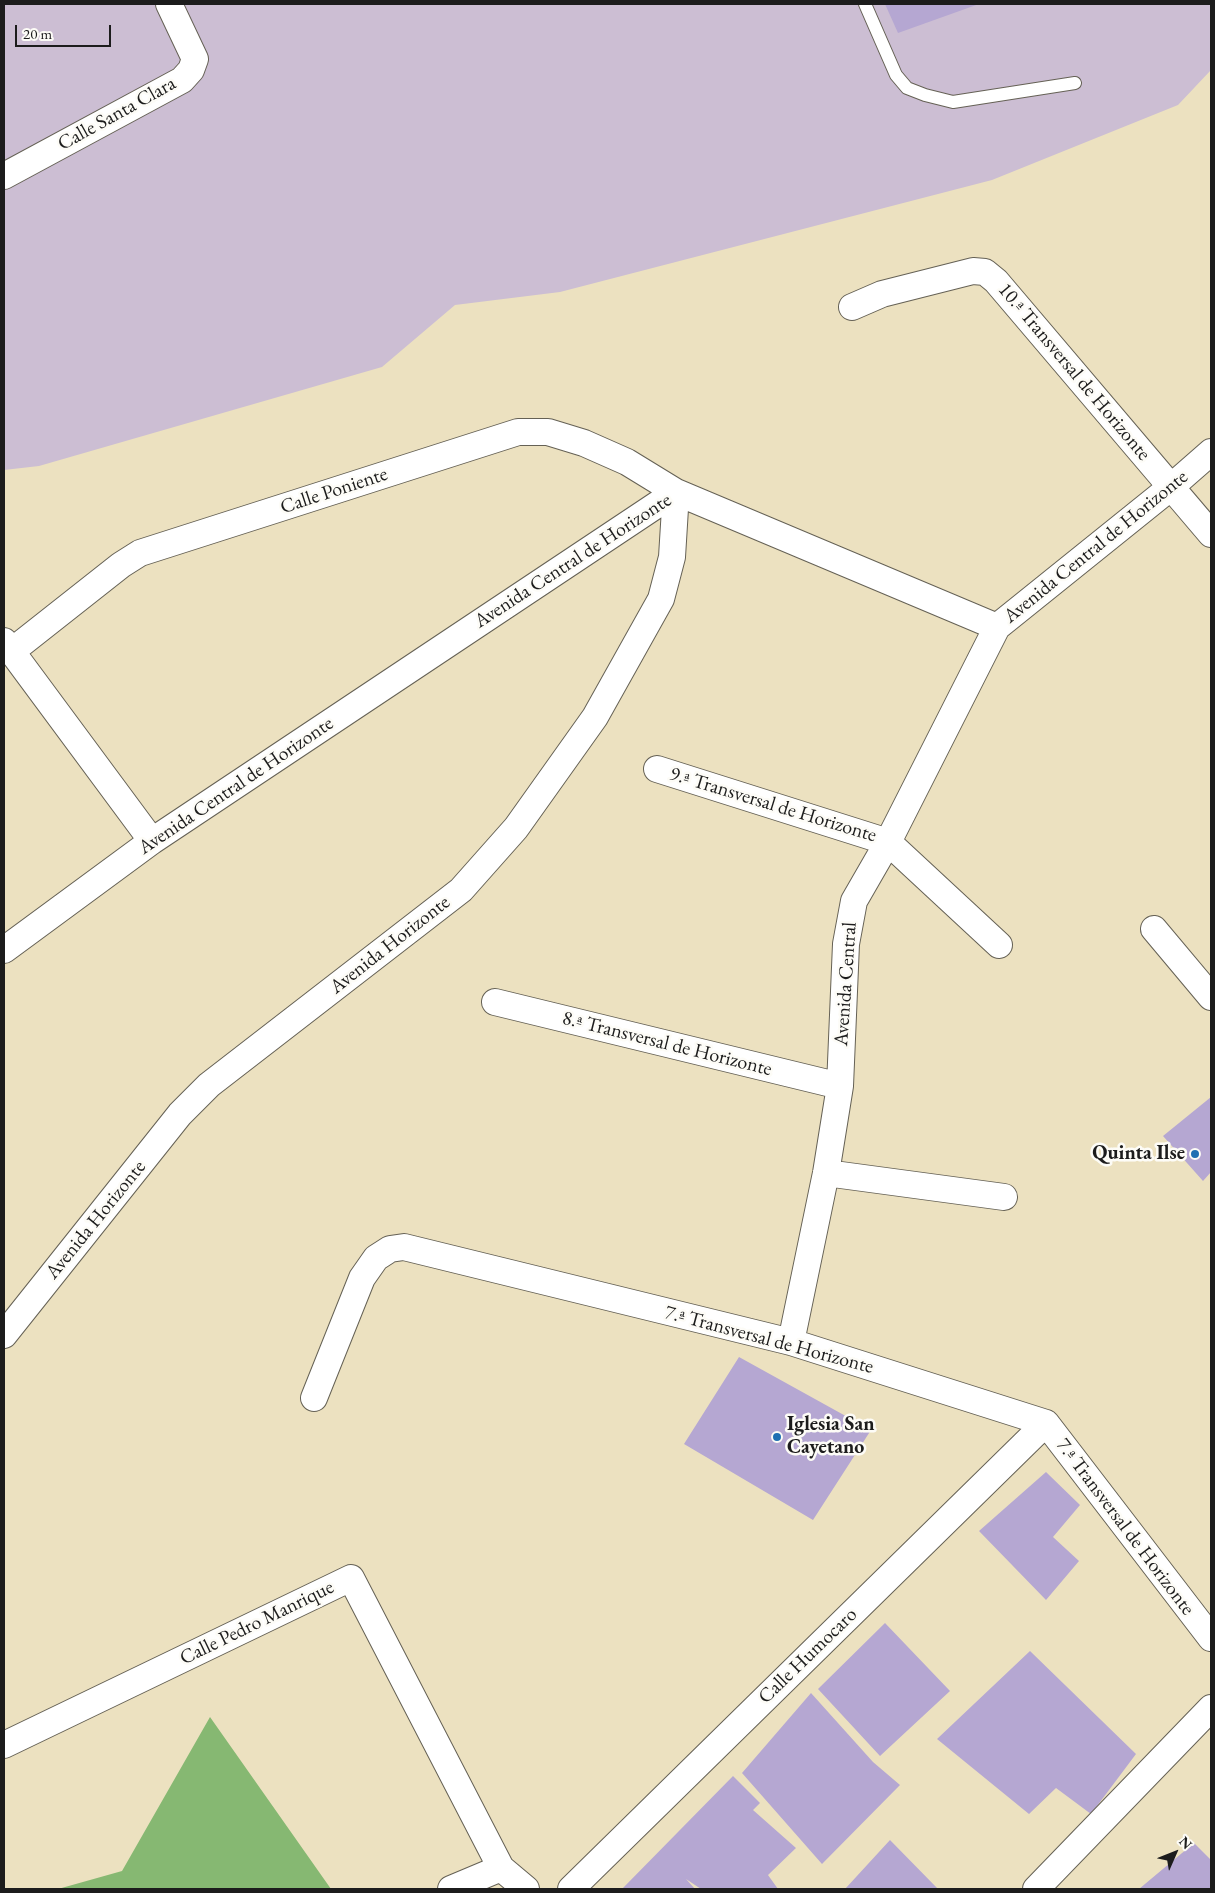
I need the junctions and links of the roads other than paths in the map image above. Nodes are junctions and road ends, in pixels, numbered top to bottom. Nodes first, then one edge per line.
1 (169, 4) edge
2 (866, 4) edge
3 (1074, 83) dead end
4 (4, 176) edge
5 (852, 307) dead end
6 (1211, 452) edge
7 (1171, 487) junction
8 (676, 492) junction
9 (1211, 534) edge
10 (997, 627) junction
11 (8, 646) edge
12 (657, 769) dead end
13 (152, 841) junction
14 (888, 842) junction
15 (1154, 929) dead end
16 (999, 945) dead end
17 (4, 950) edge
18 (1211, 997) edge
19 (495, 1002) dead end
20 (840, 1086) junction
21 (826, 1173) junction
22 (1004, 1197) dead end
23 (4, 1335) edge
24 (791, 1342) junction
25 (314, 1398) dead end
26 (1046, 1423) junction
27 (1211, 1638) edge
28 (1211, 1708) edge
29 (4, 1745) edge
30 (500, 1868) junction
31 (451, 1889) edge
32 (526, 1889) edge
33 (571, 1889) edge
34 (1036, 1889) edge

1 - 4 street, Calle Santa Clara
2 - 3 lane
5 - 7 street, 10.ª Transversal de Horizonte
6 - 7 street, Avenida Central de Horizonte
7 - 9 street, 10.ª Transversal de Horizonte
7 - 10 street, Avenida Central de Horizonte
8 - 10 street, Avenida Central de Horizonte
8 - 11 street, Calle Poniente
8 - 13 street, Avenida Central de Horizonte
8 - 23 street, Avenida Horizonte
10 - 14 street, Avenida Central
11 - 13 street
12 - 14 street, 9.ª Transversal de Horizonte
13 - 17 street, Avenida Central de Horizonte
14 - 16 street, 9.ª Transversal de Horizonte
14 - 20 street, Avenida Central
15 - 18 street
19 - 20 street, 8.ª Transversal de Horizonte
20 - 21 street, Avenida Central
21 - 22 street
21 - 24 street, Avenida Central
24 - 25 street, 7.ª Transversal de Horizonte
24 - 26 street, 7.ª Transversal de Horizonte
26 - 27 street, 7.ª Transversal de Horizonte
26 - 33 street, Calle Humocaro
28 - 34 street
29 - 30 street, Calle Pedro Manrique
30 - 31 street
30 - 32 street

